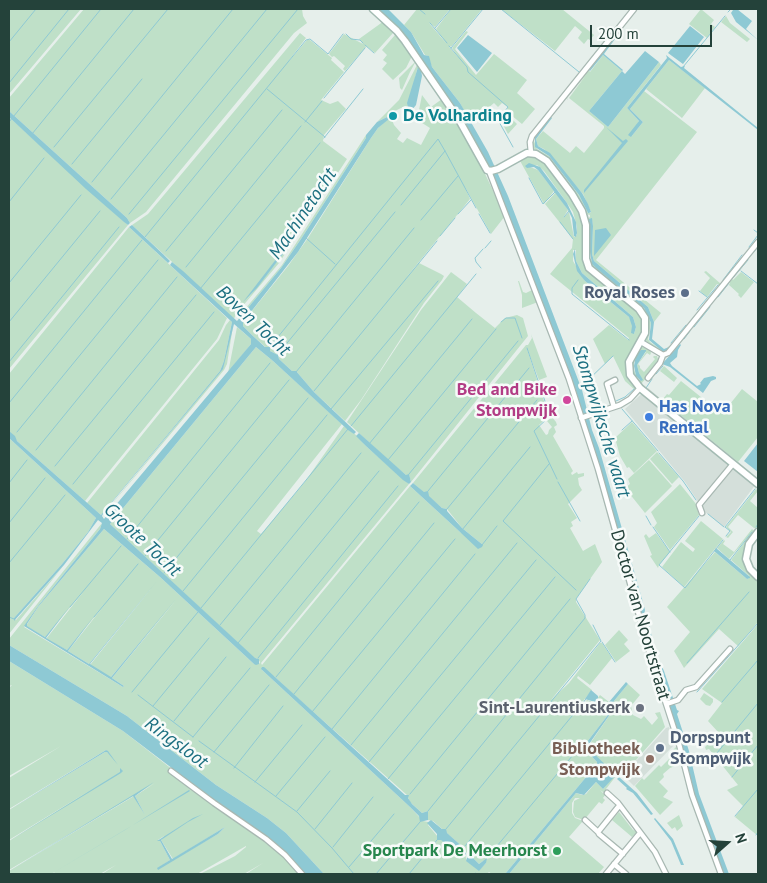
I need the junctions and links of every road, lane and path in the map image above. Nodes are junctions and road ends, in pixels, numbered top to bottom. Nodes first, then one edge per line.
1 (634, 9) edge
2 (377, 10) edge
3 (531, 153) junction
4 (493, 170) junction
5 (758, 242) edge
6 (641, 342) junction
7 (663, 355) junction
8 (648, 378) dead end
9 (615, 380) dead end
10 (640, 388) junction
11 (614, 407) junction
12 (582, 417) junction
13 (733, 464) junction
14 (758, 484) edge
15 (702, 513) dead end
16 (758, 532) edge
17 (758, 577) edge
18 (730, 649) dead end
19 (666, 704) junction
20 (171, 771) dead end
21 (607, 793) dead end
22 (619, 806) junction
23 (585, 820) dead end
24 (598, 832) junction
25 (640, 833) junction
26 (623, 854) junction
27 (614, 864) junction
28 (302, 874) edge
29 (606, 874) edge
30 (626, 874) edge
31 (666, 874) edge
32 (721, 874) edge

1 - 3 street
2 - 4 street, Doctor van Noortstraat
3 - 4 street
3 - 6 street
4 - 12 street, Doctor van Noortstraat
5 - 7 street
6 - 7 street
6 - 10 street
7 - 8 street
9 - 11 street
10 - 11 street
10 - 13 street
11 - 12 street
12 - 19 street, Doctor van Noortstraat
13 - 14 street
13 - 15 street
16 - 17 street
18 - 19 street
19 - 32 street, Doctor van Noortstraat
20 - 28 street
21 - 22 street
22 - 24 street
22 - 25 street
23 - 24 street
24 - 26 street
25 - 26 street
25 - 31 street
26 - 27 street
27 - 29 street
27 - 30 street

